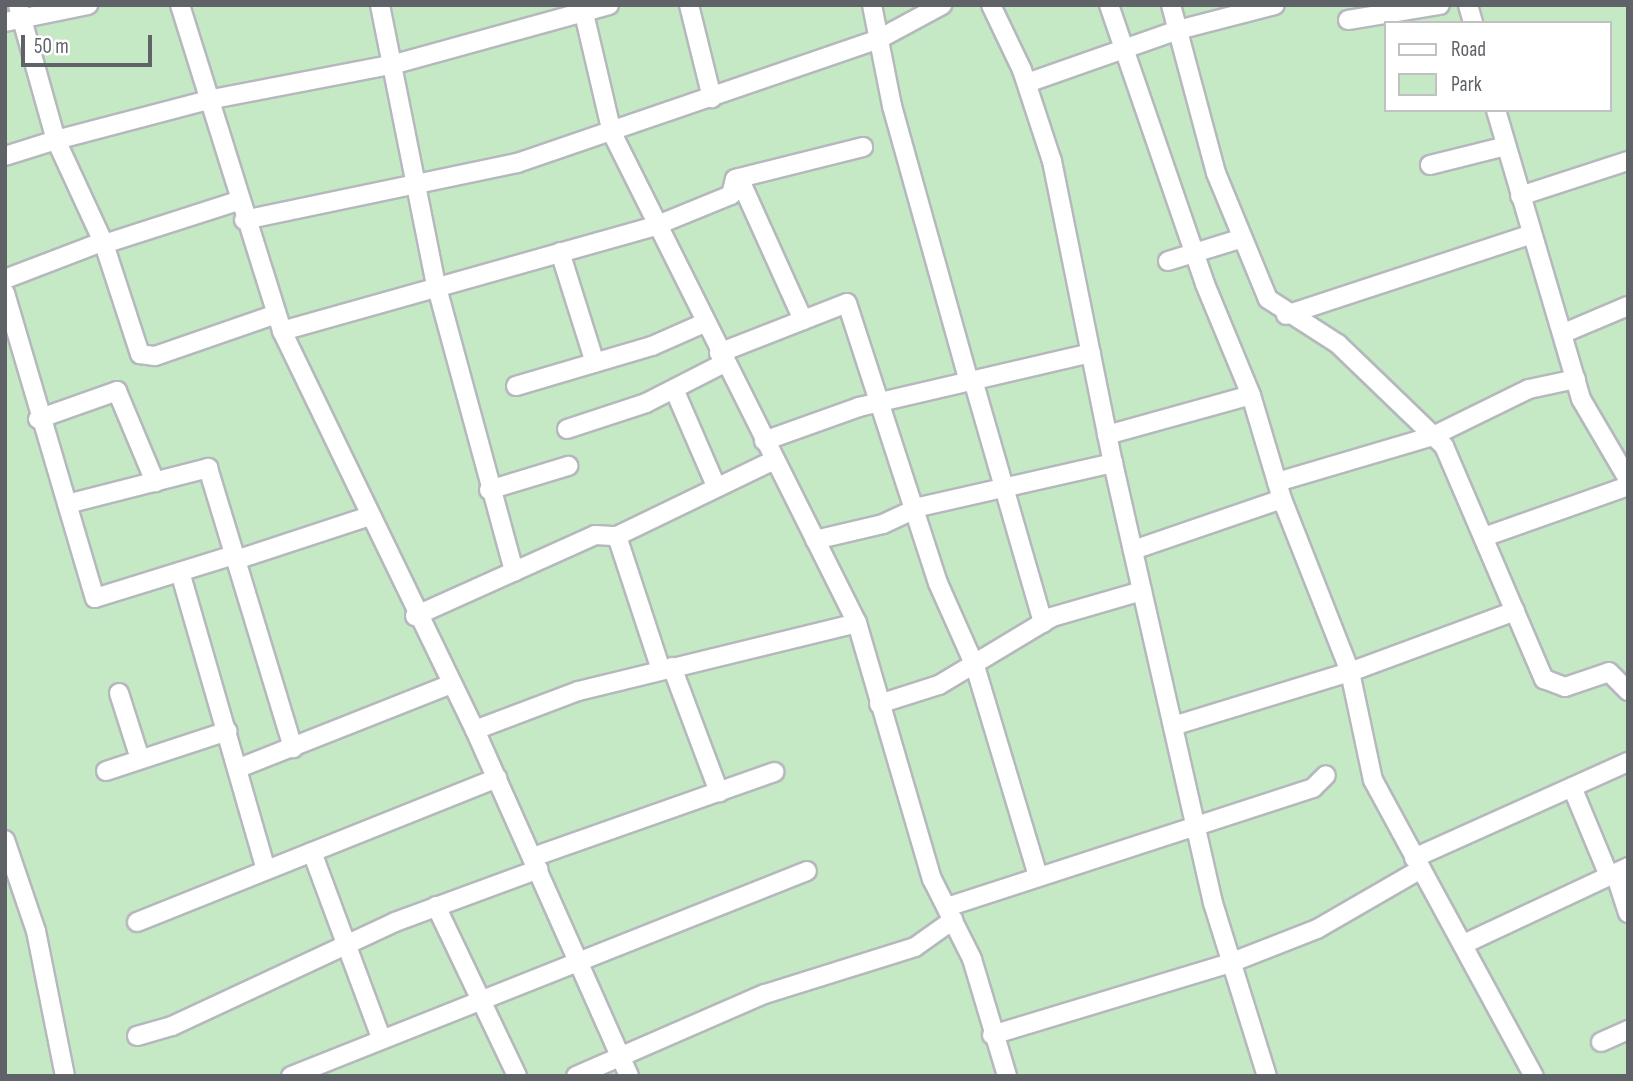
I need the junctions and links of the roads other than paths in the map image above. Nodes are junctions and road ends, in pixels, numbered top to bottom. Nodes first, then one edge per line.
1 (88, 5) edge
2 (180, 5) edge
3 (380, 5) edge
4 (609, 5) edge
5 (689, 5) edge
6 (872, 5) edge
7 (942, 5) edge
8 (991, 5) edge
9 (1109, 5) edge
10 (1171, 5) edge
11 (1275, 5) edge
12 (1440, 5) edge
13 (583, 9) edge
14 (15, 15) edge
15 (1348, 20) dead end
16 (1178, 30) junction
17 (879, 39) junction
18 (1126, 50) junction
19 (395, 64) junction
20 (1027, 83) junction
21 (712, 98) junction
22 (208, 100) junction
23 (1497, 112) edge
24 (612, 132) junction
25 (56, 140) junction
26 (1506, 146) junction
27 (863, 147) dead end
28 (5, 156) edge
29 (1628, 162) edge
30 (1430, 165) dead end
31 (739, 178) junction
32 (416, 179) junction
33 (1520, 196) junction
34 (238, 201) junction
35 (244, 220) junction
36 (655, 226) junction
37 (1530, 235) junction
38 (1242, 238) junction
39 (103, 243) junction
40 (560, 252) junction
41 (1196, 254) junction
42 (1168, 261) dead end
43 (5, 279) edge
44 (436, 284) junction
45 (5, 293) edge
46 (1628, 306) edge
47 (276, 314) junction
48 (1286, 314) junction
49 (803, 320) junction
50 (704, 323) junction
51 (282, 331) junction
52 (1564, 333) junction
53 (1091, 353) junction
54 (722, 358) junction
55 (595, 363) junction
56 (1576, 379) junction
57 (971, 381) junction
58 (516, 386) dead end
59 (674, 389) junction
60 (1251, 395) junction
61 (878, 403) junction
62 (38, 419) junction
63 (567, 429) dead end
64 (1107, 435) junction
65 (1433, 436) junction
66 (764, 441) junction
67 (774, 460) junction
68 (1113, 463) junction
69 (568, 466) dead end
70 (1628, 479) edge
71 (155, 482) junction
72 (716, 486) junction
73 (1004, 486) junction
74 (1628, 486) edge
75 (489, 490) junction
76 (1280, 491) junction
77 (67, 503) junction
78 (913, 510) junction
79 (370, 516) junction
80 (617, 536) junction
81 (1484, 537) junction
82 (815, 540) junction
83 (1133, 550) junction
84 (235, 557) junction
85 (180, 572) junction
86 (514, 572) junction
87 (1142, 591) junction
88 (1515, 611) junction
89 (415, 616) junction
90 (857, 623) junction
91 (1043, 623) junction
92 (975, 666) junction
93 (667, 669) junction
94 (1350, 672) junction
95 (1621, 674) edge
96 (452, 684) junction
97 (1628, 691) edge
98 (119, 693) dead end
99 (879, 704) junction
100 (1173, 726) junction
101 (475, 730) junction
102 (228, 731) junction
103 (293, 748) junction
104 (140, 759) junction
105 (1628, 762) edge
106 (239, 768) junction
107 (106, 771) dead end
108 (774, 772) dead end
109 (1326, 775) dead end
110 (497, 778) junction
111 (1572, 787) junction
112 (719, 792) junction
113 (1195, 826) junction
114 (5, 840) edge
115 (312, 852) junction
116 (536, 863) junction
117 (1418, 864) junction
118 (266, 870) junction
119 (807, 872) dead end
120 (1617, 872) edge
121 (1038, 876) junction
122 (436, 906) junction
123 (1628, 913) edge
124 (950, 914) junction
125 (136, 922) dead end
126 (347, 943) junction
127 (1466, 943) junction
128 (580, 958) junction
129 (1230, 963) junction
130 (480, 997) junction
131 (1628, 1030) edge
132 (137, 1035) dead end
133 (992, 1035) junction
134 (381, 1038) junction
135 (1601, 1042) dead end
136 (621, 1058) junction
137 (65, 1076) edge
138 (291, 1076) edge
139 (517, 1076) edge
140 (576, 1076) edge
141 (629, 1076) edge
142 (1007, 1076) edge
143 (1267, 1076) edge
144 (1534, 1076) edge

1 - 14 street
2 - 22 street
3 - 19 street
4 - 13 street
5 - 21 street
6 - 17 street
7 - 17 street
8 - 20 street
9 - 18 street
10 - 16 street
11 - 16 street
12 - 15 street
13 - 19 street
13 - 24 street
14 - 25 street
16 - 18 street
16 - 38 street
17 - 21 street
17 - 57 street
18 - 20 street
18 - 41 street
19 - 22 street
19 - 32 street
20 - 53 street
21 - 24 street
22 - 25 street
22 - 34 street
23 - 26 street
24 - 32 street
24 - 36 street
25 - 28 street
25 - 39 street
26 - 30 street
26 - 33 street
27 - 31 street
29 - 33 street
31 - 36 street
31 - 49 street
32 - 35 street
32 - 44 street
33 - 37 street
34 - 35 street
34 - 39 street
35 - 47 street
36 - 40 street
36 - 50 street
37 - 48 street
37 - 52 street
38 - 41 street
38 - 48 street
39 - 43 street
39 - 47 street
40 - 44 street
40 - 55 street
41 - 42 street
41 - 60 street
44 - 51 street
44 - 75 street
45 - 62 street
46 - 52 street
47 - 51 street
48 - 65 street
49 - 54 street
49 - 61 street
50 - 54 street
50 - 55 street
51 - 79 street
52 - 56 street
53 - 57 street
53 - 64 street
54 - 59 street
54 - 66 street
55 - 58 street
56 - 65 street
56 - 70 street
57 - 61 street
57 - 73 street
59 - 63 street
59 - 72 street
60 - 64 street
60 - 76 street
61 - 66 street
61 - 78 street
62 - 71 street
62 - 77 street
64 - 68 street
65 - 76 street
65 - 81 street
66 - 67 street
67 - 72 street
67 - 82 street
68 - 73 street
68 - 83 street
69 - 75 street
71 - 77 street
71 - 84 street
72 - 80 street
73 - 78 street
73 - 91 street
74 - 81 street
75 - 86 street
76 - 83 street
76 - 94 street
77 - 85 street
78 - 82 street
78 - 92 street
79 - 84 street
79 - 89 street
80 - 86 street
80 - 93 street
81 - 88 street
82 - 90 street
83 - 87 street
84 - 85 street
84 - 103 street
85 - 102 street
86 - 89 street
87 - 91 street
87 - 100 street
88 - 94 street
88 - 95 street
89 - 96 street
90 - 93 street
90 - 99 street
91 - 92 street
92 - 99 street
92 - 121 street
93 - 101 street
93 - 112 street
94 - 100 street
94 - 117 street
95 - 97 street
96 - 101 street
96 - 103 street
98 - 104 street
99 - 124 street
100 - 113 street
101 - 110 street
102 - 104 street
102 - 106 street
103 - 106 street
104 - 107 street
105 - 111 street
106 - 118 street
108 - 112 street
109 - 113 street
110 - 115 street
110 - 116 street
111 - 117 street
111 - 120 street
112 - 116 street
113 - 121 street
113 - 129 street
114 - 137 street
115 - 118 street
115 - 126 street
116 - 122 street
116 - 128 street
117 - 127 street
117 - 129 street
118 - 125 street
119 - 128 street
120 - 123 street
120 - 127 street
121 - 124 street
122 - 126 street
122 - 130 street
124 - 133 street
124 - 136 street
126 - 132 street
126 - 134 street
127 - 144 street
128 - 130 street
128 - 136 street
129 - 133 street
129 - 143 street
130 - 134 street
130 - 139 street
131 - 135 street
133 - 142 street
134 - 138 street
136 - 140 street
136 - 141 street

